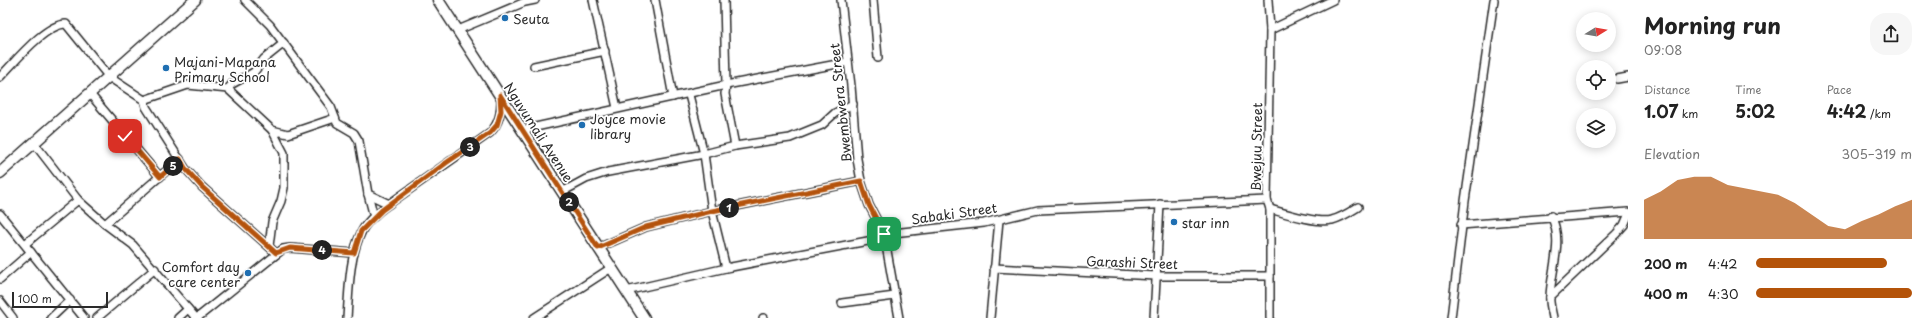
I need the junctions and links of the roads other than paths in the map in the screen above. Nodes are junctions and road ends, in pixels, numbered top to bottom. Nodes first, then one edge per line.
1 (195, 0) edge
2 (245, 0) edge
3 (438, 0) edge
4 (535, 0) edge
5 (593, 0) edge
6 (655, 0) edge
7 (724, 0) edge
8 (841, 0) edge
9 (872, 0) edge
10 (1268, 0) edge
11 (1334, 0) edge
12 (1494, 0) edge
13 (525, 1) edge
14 (458, 30) junction
15 (1270, 30) junction
16 (284, 43) junction
17 (604, 51) junction
18 (878, 58) dead end
19 (848, 62) junction
20 (534, 66) dead end
21 (0, 77) edge
22 (109, 77) junction
23 (1628, 77) edge
24 (1616, 79) dead end
25 (726, 86) junction
26 (228, 89) junction
27 (90, 94) junction
28 (500, 95) junction
29 (689, 95) junction
30 (673, 97) junction
31 (144, 100) junction
32 (853, 104) junction
33 (617, 108) junction
34 (335, 118) junction
35 (272, 130) junction
36 (522, 130) junction
37 (34, 143) junction
38 (735, 146) junction
39 (704, 154) junction
40 (180, 159) junction
41 (0, 173) edge
42 (160, 177) junction
43 (861, 181) junction
44 (562, 192) junction
45 (368, 194) junction
46 (78, 200) junction
47 (1267, 200) junction
48 (389, 204) junction
49 (1160, 204) junction
50 (1358, 207) dead end
51 (1270, 209) junction
52 (712, 211) junction
53 (1628, 212) edge
54 (1, 215) edge
55 (1551, 216) junction
56 (1628, 216) edge
57 (374, 217) junction
58 (999, 220) junction
59 (105, 224) junction
60 (1461, 225) junction
61 (884, 234) junction
62 (25, 244) junction
63 (269, 246) junction
64 (598, 248) junction
65 (31, 252) junction
66 (276, 253) junction
67 (354, 253) junction
68 (611, 268) junction
69 (726, 268) junction
70 (994, 268) junction
71 (155, 269) junction
72 (1156, 276) junction
73 (1270, 276) junction
74 (0, 279) edge
75 (626, 291) junction
76 (895, 296) junction
77 (1550, 297) junction
78 (70, 300) junction
79 (0, 301) edge
80 (842, 302) dead end
81 (188, 309) junction
82 (13, 318) edge
83 (51, 318) edge
84 (84, 318) edge
85 (97, 318) edge
86 (178, 318) edge
87 (197, 318) edge
88 (346, 318) edge
89 (534, 318) edge
90 (644, 318) edge
91 (899, 318) edge
92 (990, 318) edge
93 (1154, 318) edge
94 (1270, 318) edge
95 (1451, 318) edge
96 (1553, 318) edge

1 - 22 street
2 - 16 street
3 - 14 street, Nguvumali Avenue
4 - 13 street
5 - 17 street
6 - 30 street
7 - 25 street
8 - 19 street, Bwembwera Street
9 - 18 street
10 - 15 street, Bwejuu Street
11 - 15 street
12 - 60 street
13 - 14 street
14 - 28 street, Nguvumali Avenue
15 - 47 street, Bwejuu Street
16 - 26 street
16 - 34 street
17 - 20 street
17 - 33 street
19 - 25 street
19 - 32 street, Bwembwera Street
21 - 22 street
22 - 27 street
22 - 31 street
23 - 24 street
25 - 29 street
25 - 38 street
26 - 31 street
26 - 35 street
27 - 37 street
27 - 42 street
28 - 36 street, Nguvumali Avenue
28 - 48 street
29 - 30 street
29 - 39 street
30 - 33 street
31 - 40 street
32 - 38 street
32 - 43 street, Bwembwera Street
33 - 36 street
34 - 35 street
34 - 45 street
35 - 63 street
36 - 44 street, Nguvumali Avenue
37 - 41 street
37 - 46 street
38 - 39 street
39 - 44 street
39 - 52 street
40 - 42 street
40 - 63 street
42 - 59 street
43 - 52 street
43 - 61 street, Bwembwera Street
44 - 64 street, Nguvumali Avenue
45 - 48 street
45 - 57 street
46 - 59 street
46 - 62 street
47 - 49 street, Sabaki Street
47 - 51 street, Bwejuu Street
48 - 57 street
49 - 58 street, Sabaki Street
49 - 72 street
50 - 51 street
51 - 73 street, Bwejuu Street
52 - 64 street
52 - 69 street
53 - 55 street
54 - 62 street
55 - 60 street
55 - 77 street
56 - 77 street
57 - 67 street
58 - 61 street, Sabaki Street
58 - 70 street
59 - 71 street
60 - 95 street
61 - 69 street, Sabaki Street
61 - 76 street, Bwembwera Street
62 - 65 street
63 - 66 street
64 - 68 street, Nguvumali Avenue
65 - 74 street
65 - 78 street
66 - 67 street
66 - 87 street
67 - 88 street
68 - 75 street, Nguvumali Avenue
68 - 89 street
69 - 75 street, Sabaki Street
70 - 72 street, Garashi Street
70 - 92 street
71 - 81 street
71 - 85 street
72 - 73 street, Garashi Street
72 - 93 street
73 - 94 street, Bwejuu Street
75 - 90 street, Nguvumali Avenue
76 - 80 street
76 - 91 street, Bwembwera Street
77 - 96 street
78 - 83 street
78 - 84 street
79 - 82 street
81 - 86 street
81 - 87 street

